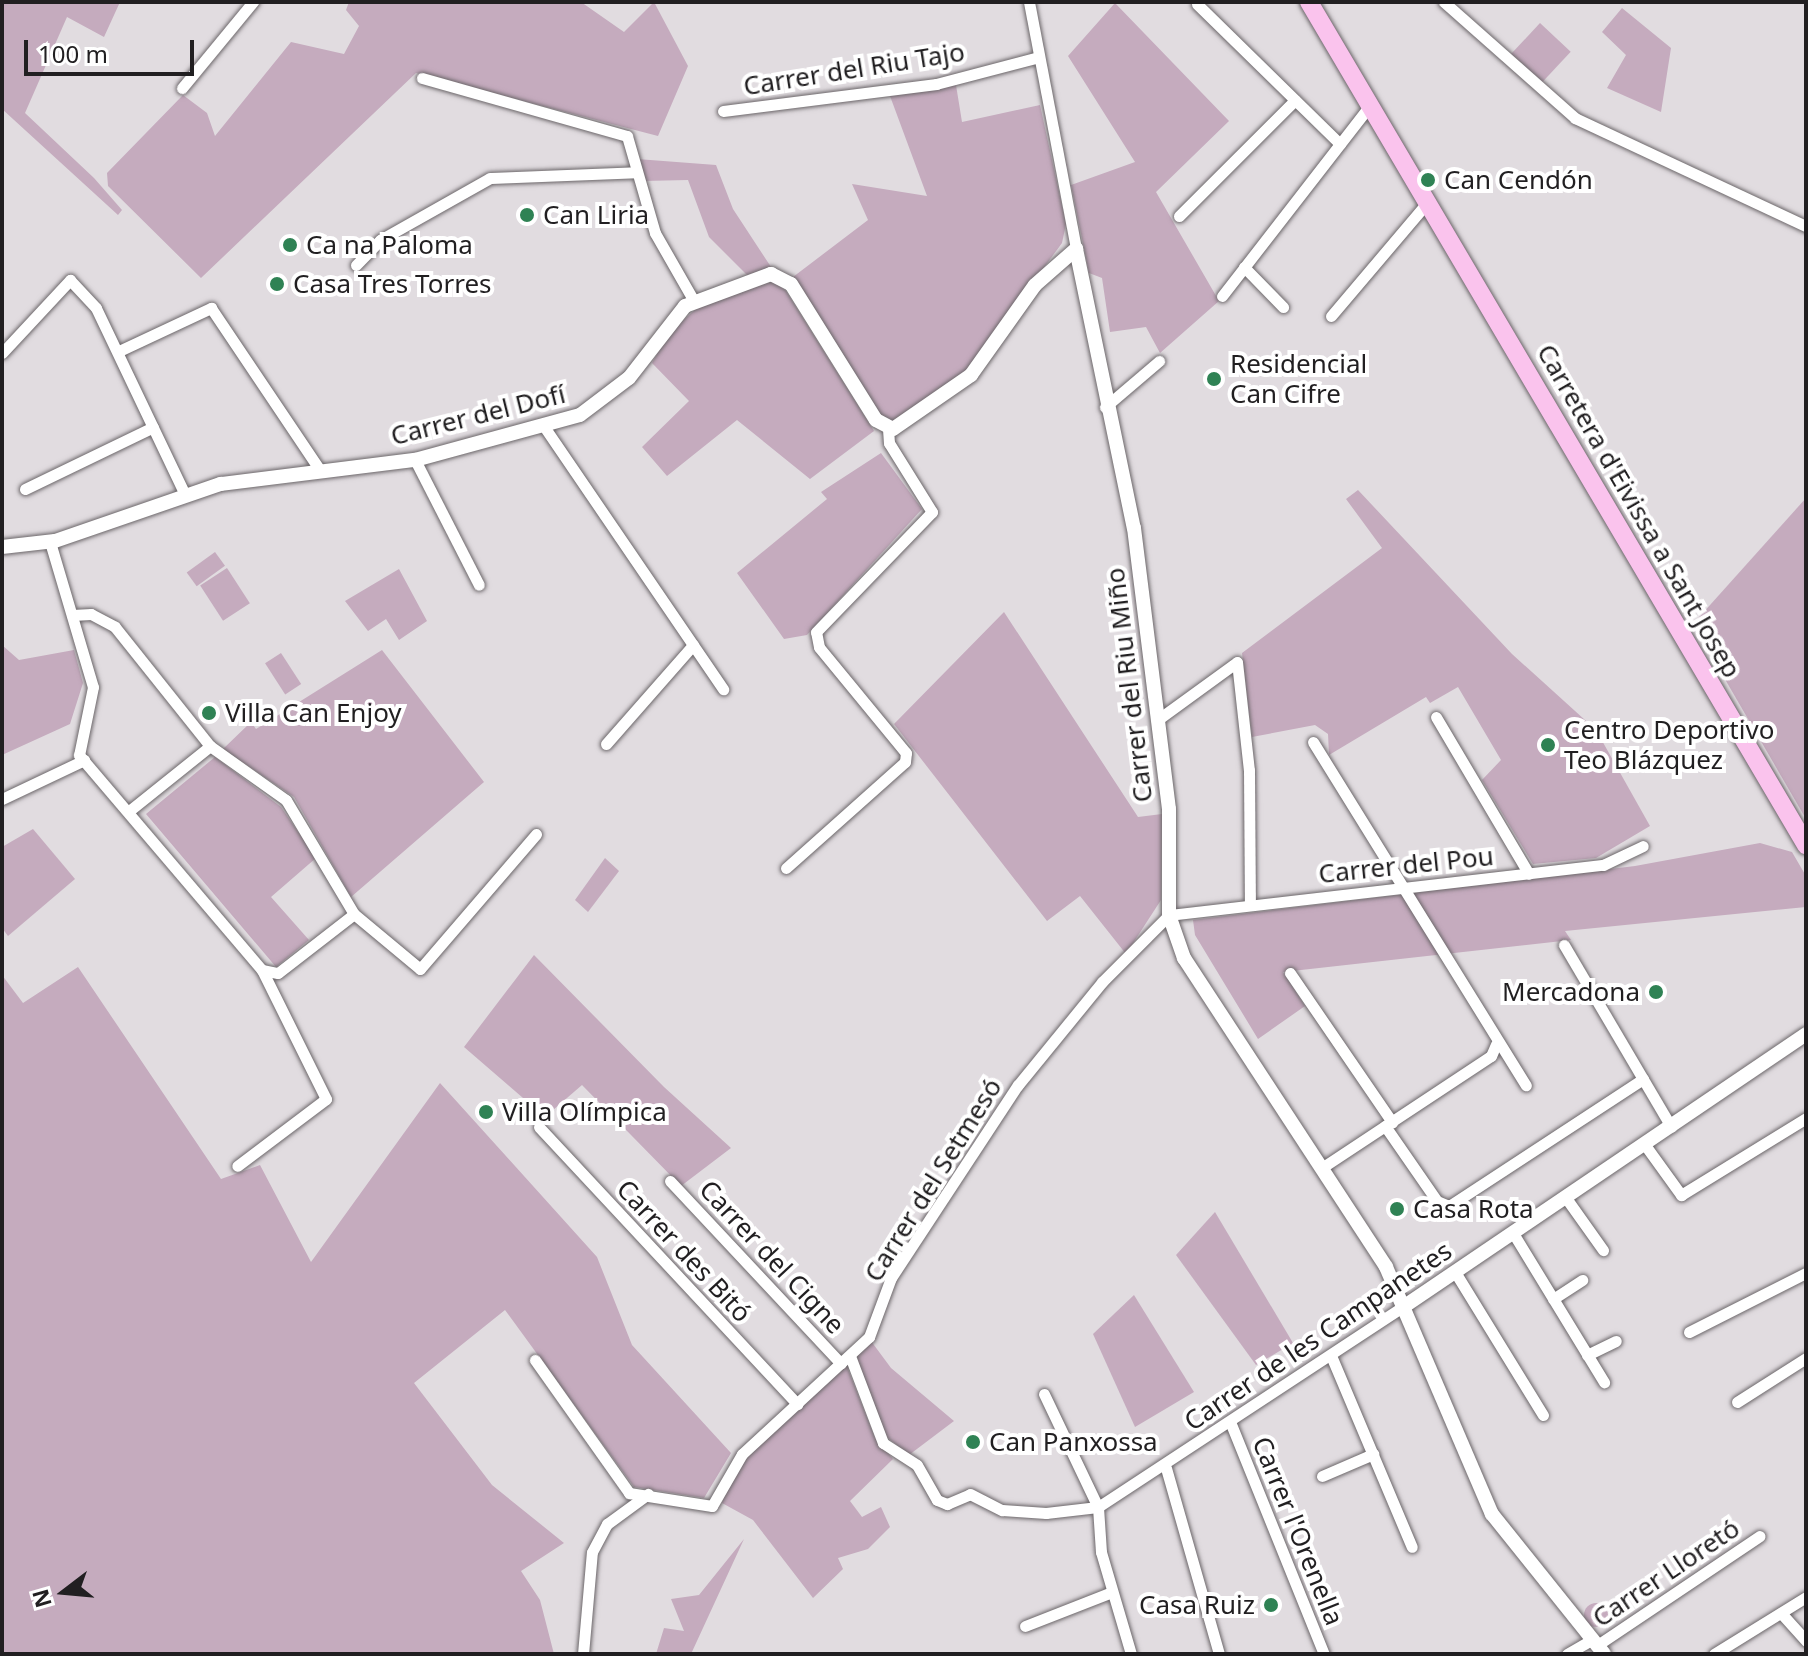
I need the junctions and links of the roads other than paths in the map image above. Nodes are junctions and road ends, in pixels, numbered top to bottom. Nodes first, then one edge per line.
1 (253, 2) edge
2 (1029, 2) edge
3 (1309, 2) edge
4 (1444, 2) edge
5 (1197, 4) edge
6 (1039, 57) junction
7 (422, 78) dead end
8 (182, 88) dead end
9 (1295, 100) junction
10 (1370, 105) junction
11 (723, 111) dead end
12 (1340, 144) junction
13 (637, 172) junction
14 (1427, 203) junction
15 (1179, 216) dead end
16 (1806, 226) edge
17 (1076, 249) junction
18 (356, 265) dead end
19 (1244, 267) junction
20 (1222, 296) dead end
21 (694, 301) junction
22 (1283, 307) dead end
23 (1331, 316) dead end
24 (119, 351) junction
25 (2, 353) edge
26 (1159, 361) dead end
27 (1104, 407) junction
28 (543, 425) junction
29 (153, 427) junction
30 (888, 429) junction
31 (415, 460) junction
32 (320, 470) junction
33 (25, 489) dead end
34 (185, 495) junction
35 (50, 542) junction
36 (2, 547) edge
37 (479, 585) dead end
38 (72, 615) junction
39 (693, 645) junction
40 (723, 689) dead end
41 (1436, 717) dead end
42 (1160, 718) junction
43 (1313, 742) dead end
44 (606, 744) dead end
45 (210, 746) junction
46 (84, 760) junction
47 (2, 799) edge
48 (129, 811) junction
49 (536, 834) dead end
50 (1806, 845) edge
51 (1643, 846) dead end
52 (786, 868) dead end
53 (1529, 874) junction
54 (1399, 887) junction
55 (1250, 905) junction
56 (354, 914) junction
57 (1169, 915) junction
58 (1564, 945) dead end
59 (262, 970) junction
60 (1290, 973) dead end
61 (1806, 1034) edge
62 (1496, 1044) junction
63 (1643, 1079) junction
64 (1526, 1085) dead end
65 (1806, 1118) edge
66 (1388, 1124) junction
67 (539, 1127) dead end
68 (1671, 1127) junction
69 (1645, 1145) junction
70 (237, 1166) dead end
71 (1323, 1167) junction
72 (670, 1181) dead end
73 (1566, 1198) junction
74 (1513, 1233) junction
75 (1603, 1250) dead end
76 (1455, 1272) junction
77 (1806, 1273) edge
78 (1582, 1280) dead end
79 (1553, 1299) junction
80 (1406, 1305) junction
81 (1689, 1332) dead end
82 (1616, 1341) dead end
83 (1587, 1355) junction
84 (1332, 1358) junction
85 (1806, 1358) edge
86 (535, 1360) dead end
87 (846, 1360) junction
88 (1604, 1382) dead end
89 (1044, 1394) dead end
90 (1737, 1402) dead end
91 (797, 1404) junction
92 (1543, 1415) dead end
93 (1231, 1424) junction
94 (1373, 1454) junction
95 (1166, 1468) junction
96 (1322, 1476) dead end
97 (648, 1494) junction
98 (1098, 1507) junction
99 (1760, 1536) dead end
100 (1412, 1547) dead end
101 (1112, 1592) junction
102 (1806, 1597) edge
103 (1781, 1613) junction
104 (1025, 1626) dead end
105 (1806, 1641) edge
106 (1597, 1647) edge
107 (583, 1654) edge
108 (1131, 1654) edge
109 (1219, 1654) edge
110 (1324, 1654) edge
111 (1567, 1654) edge
112 (1714, 1654) edge

1 - 8 street
2 - 6 street, Carrer del Riu Miño
3 - 10 main road, Carretera d'Eivissa a Sant Josep
4 - 16 street
5 - 9 street
6 - 11 street, Carrer del Riu Tajo
6 - 17 street, Carrer del Riu Miño
7 - 13 street
9 - 12 street
9 - 15 street
10 - 12 street
10 - 14 main road, Carretera d'Eivissa a Sant Josep
12 - 19 street
13 - 18 street
13 - 21 street
14 - 23 street
14 - 50 main road, Carretera d'Eivissa a Sant Josep
17 - 27 street, Carrer del Riu Miño
17 - 30 street
19 - 20 street
19 - 22 street
21 - 28 street, Carrer del Dofí
21 - 30 street, Carrer del Dofí
24 - 25 street
24 - 29 street
24 - 32 street
26 - 27 street
27 - 42 street, Carrer del Riu Miño
28 - 31 street, Carrer del Dofí
28 - 39 street
29 - 33 street
29 - 34 street
30 - 52 street, Carrer del Dofí
31 - 32 street, Carrer del Dofí
31 - 37 street
32 - 34 street, Carrer del Dofí
34 - 35 street, Carrer del Dofí
35 - 36 street, Carrer del Dofí
35 - 38 street
38 - 45 street
38 - 46 street
39 - 40 street
39 - 44 street
41 - 53 street
42 - 55 street
42 - 57 street, Carrer del Riu Miño
43 - 54 street
45 - 48 street
45 - 56 street
46 - 47 street
46 - 48 street
48 - 59 street
49 - 56 street
51 - 53 street, Carrer del Pou
53 - 54 street, Carrer del Pou
54 - 55 street, Carrer del Pou
54 - 62 street
55 - 57 street, Carrer del Pou
56 - 59 street
57 - 71 street, Carrer del Riu Miño
57 - 87 street, Carrer del Setmesó
58 - 63 street
59 - 70 street
60 - 66 street
61 - 68 street, Carrer de les Campanetes
62 - 64 street
62 - 66 street
63 - 66 street
63 - 68 street
65 - 69 street
66 - 71 street
67 - 91 street, Carrer des Bitó
68 - 69 street, Carrer de les Campanetes
69 - 73 street, Carrer de les Campanetes
71 - 80 street, Carrer del Riu Miño
72 - 87 street, Carrer del Cigne
73 - 74 street, Carrer de les Campanetes
73 - 75 street
74 - 76 street, Carrer de les Campanetes
74 - 79 street
76 - 80 street, Carrer de les Campanetes
76 - 92 street
77 - 81 street
78 - 79 street
79 - 83 street
80 - 84 street, Carrer de les Campanetes
80 - 106 street, Carrer del Riu Miño
82 - 83 street
83 - 88 street
84 - 93 street, Carrer de les Campanetes
84 - 94 street
85 - 90 street
86 - 97 street
87 - 91 street, Carrer del Setmesó
87 - 98 street
89 - 98 street
91 - 97 street, Carrer del Setmesó
93 - 95 street, Carrer de les Campanetes
93 - 110 street, Carrer l'Orenella
94 - 96 street
94 - 100 street
95 - 98 street, Carrer de les Campanetes
95 - 109 street
97 - 107 street
98 - 101 street
99 - 106 street, Carrer Lloretó
101 - 104 street
101 - 108 street
102 - 103 street
103 - 105 street
103 - 112 street
106 - 111 street, Carrer Lloretó

